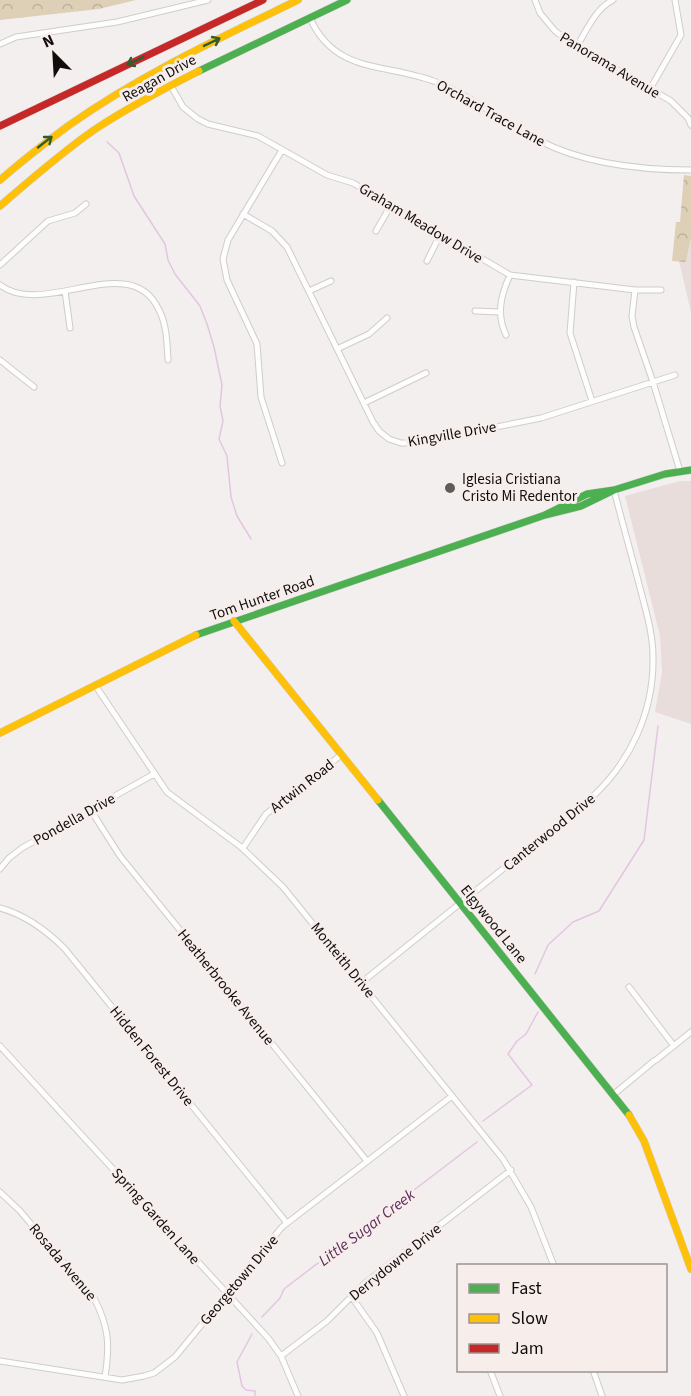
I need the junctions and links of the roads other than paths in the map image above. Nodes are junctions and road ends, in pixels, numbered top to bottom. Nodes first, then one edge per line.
1 (208, 0) edge
2 (263, 0) edge
3 (298, 0) edge
4 (347, 0) edge
5 (535, 0) edge
6 (613, 0) edge
7 (675, 0) edge
8 (310, 18) junction
9 (0, 44) edge
10 (577, 46) junction
11 (171, 86) junction
12 (650, 89) junction
13 (691, 125) edge
14 (0, 126) edge
15 (282, 150) junction
16 (691, 170) edge
17 (0, 180) edge
18 (86, 204) dead end
19 (391, 205) junction
20 (0, 206) edge
21 (243, 214) junction
22 (376, 231) dead end
23 (441, 235) junction
24 (427, 261) dead end
25 (0, 265) edge
26 (510, 275) junction
27 (331, 281) dead end
28 (574, 282) junction
29 (0, 285) edge
30 (635, 290) junction
31 (661, 290) dead end
32 (65, 291) junction
33 (309, 291) junction
34 (475, 311) dead end
35 (500, 312) junction
36 (387, 318) dead end
37 (70, 328) dead end
38 (506, 335) dead end
39 (337, 349) junction
40 (0, 360) edge
41 (168, 360) dead end
42 (426, 373) dead end
43 (675, 375) dead end
44 (653, 382) junction
45 (34, 387) dead end
46 (592, 401) junction
47 (364, 403) junction
48 (282, 463) dead end
49 (691, 470) edge
50 (680, 471) junction
51 (614, 490) junction
52 (234, 621) junction
53 (95, 685) junction
54 (0, 734) edge
55 (341, 755) junction
56 (154, 774) junction
57 (90, 809) junction
58 (243, 848) junction
59 (0, 869) edge
60 (460, 903) junction
61 (0, 908) edge
62 (361, 983) junction
63 (629, 987) dead end
64 (691, 1032) edge
65 (0, 1046) edge
66 (674, 1046) junction
67 (614, 1094) junction
68 (452, 1096) junction
69 (367, 1161) junction
70 (511, 1170) junction
71 (0, 1192) edge
72 (287, 1223) junction
73 (553, 1264) edge
74 (690, 1265) edge
75 (226, 1294) junction
76 (351, 1296) junction
77 (281, 1356) junction
78 (0, 1361) edge
79 (490, 1372) edge
80 (593, 1372) edge
81 (105, 1377) junction
82 (298, 1396) edge
83 (404, 1396) edge
84 (500, 1396) edge
85 (602, 1396) edge

1 - 9 street
2 -> 14 main road
17 -> 3 main road
4 - 8 main road, Reagan Drive
5 - 10 street, Panorama Avenue
6 - 10 street
7 - 12 street
8 - 11 main road, Reagan Drive
8 - 16 street, Orchard Trace Lane
10 - 12 street, Panorama Avenue
11 - 15 street, Graham Meadow Drive
11 - 20 main road, Reagan Drive
12 - 13 street, Panorama Avenue
15 - 19 street, Graham Meadow Drive
15 - 21 street
18 - 25 street
19 - 22 street
19 - 23 street, Graham Meadow Drive
21 - 33 street, Kingville Drive
21 - 48 street
23 - 24 street
23 - 26 street, Graham Meadow Drive
26 - 28 street, Graham Meadow Drive
26 - 35 street
27 - 33 street
28 - 30 street, Graham Meadow Drive
28 - 46 street
29 - 32 street
30 - 31 street, Graham Meadow Drive
30 - 44 street
32 - 37 street
32 - 41 street
33 - 39 street, Kingville Drive
34 - 35 street
35 - 38 street
36 - 39 street
39 - 47 street, Kingville Drive
40 - 45 street
42 - 47 street
43 - 44 street, Kingville Drive
44 - 46 street, Kingville Drive
44 - 50 street
46 - 47 street, Kingville Drive
49 - 50 main road, Tom Hunter Road
50 - 51 main road, Tom Hunter Road
51 - 52 main road, Tom Hunter Road
51 - 60 street, Canterwood Drive
52 - 53 main road, Tom Hunter Road
52 - 55 main road, Elgywood Lane
53 - 54 main road, Tom Hunter Road
53 - 56 street, Monteith Drive
55 - 58 street, Artwin Road
55 - 60 main road, Elgywood Lane
56 - 57 street, Pondella Drive
56 - 58 street, Monteith Drive
57 - 59 street, Pondella Drive
57 - 69 street, Heatherbrooke Avenue
58 - 62 street, Monteith Drive
60 - 62 street, Canterwood Drive
60 - 67 main road, Elgywood Lane
61 - 72 street, Hidden Forest Drive
62 - 68 street, Monteith Drive
63 - 66 street
64 - 66 street
65 - 75 street, Spring Garden Lane
66 - 67 street
67 - 74 main road, Elgywood Lane
68 - 69 street, Georgetown Drive
68 - 70 street, Monteith Drive
69 - 72 street, Georgetown Drive
70 - 73 street, Monteith Drive
70 - 76 street, Derrydowne Drive
71 - 81 street, Rosada Avenue
72 - 75 street, Georgetown Drive
75 - 77 street, Spring Garden Lane
75 - 81 street, Georgetown Drive
76 - 77 street, Derrydowne Drive
76 - 83 street
77 - 82 street, Spring Garden Lane
78 - 81 street, Georgetown Drive
79 - 84 street
80 - 85 street

